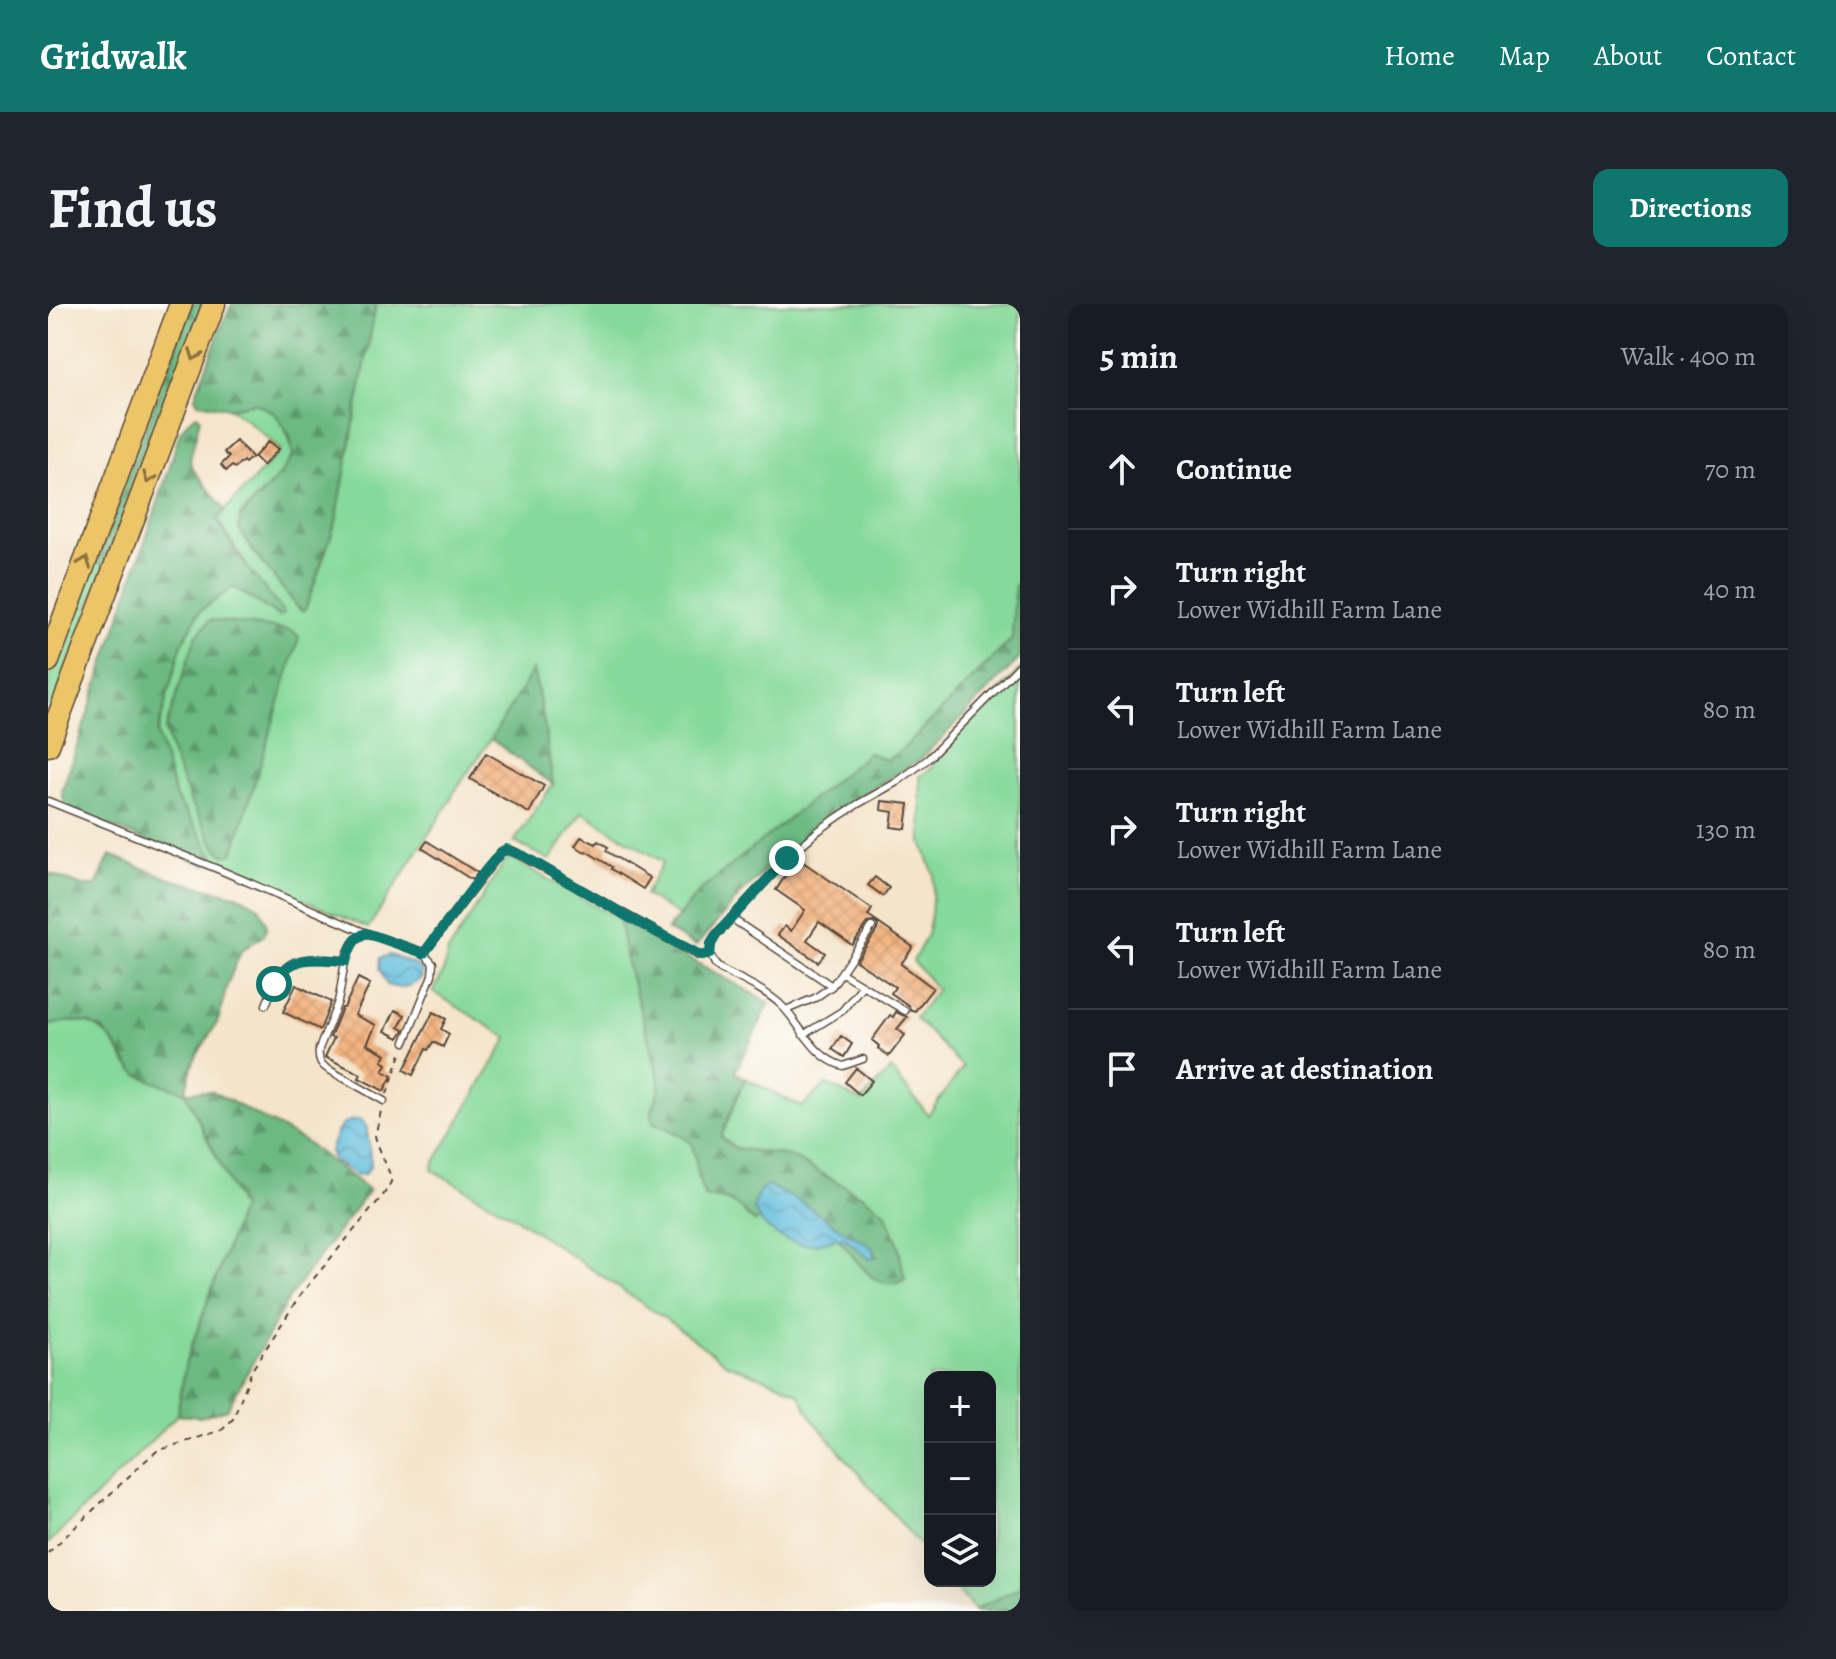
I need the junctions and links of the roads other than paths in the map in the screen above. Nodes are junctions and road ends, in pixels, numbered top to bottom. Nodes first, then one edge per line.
1 (181, 304) edge
2 (214, 304) edge
3 (48, 661) edge
4 (1020, 665) edge
5 (48, 745) edge
6 (48, 801) edge
7 (731, 918) junction
8 (872, 927) dead end
9 (366, 933) junction
10 (424, 953) junction
11 (710, 954) junction
12 (346, 961) junction
13 (842, 973) junction
14 (832, 986) junction
15 (862, 986) junction
16 (266, 1005) dead end
17 (786, 1010) junction
18 (905, 1011) dead end
19 (803, 1035) junction
20 (405, 1042) road end
21 (863, 1059) dead end
22 (384, 1101) road end

3 -> 1 highway
2 -> 5 highway
4 - 7 lane
6 - 9 lane
7 - 11 lane
7 - 14 lane
8 - 13 lane
9 - 10 lane
9 - 12 lane
10 - 11 lane
10 - 20 lane
11 - 17 lane
12 - 16 lane
12 - 22 lane
13 - 14 lane
13 - 15 lane
14 - 17 lane
15 - 18 lane
15 - 19 lane
17 - 19 lane
19 - 21 lane

